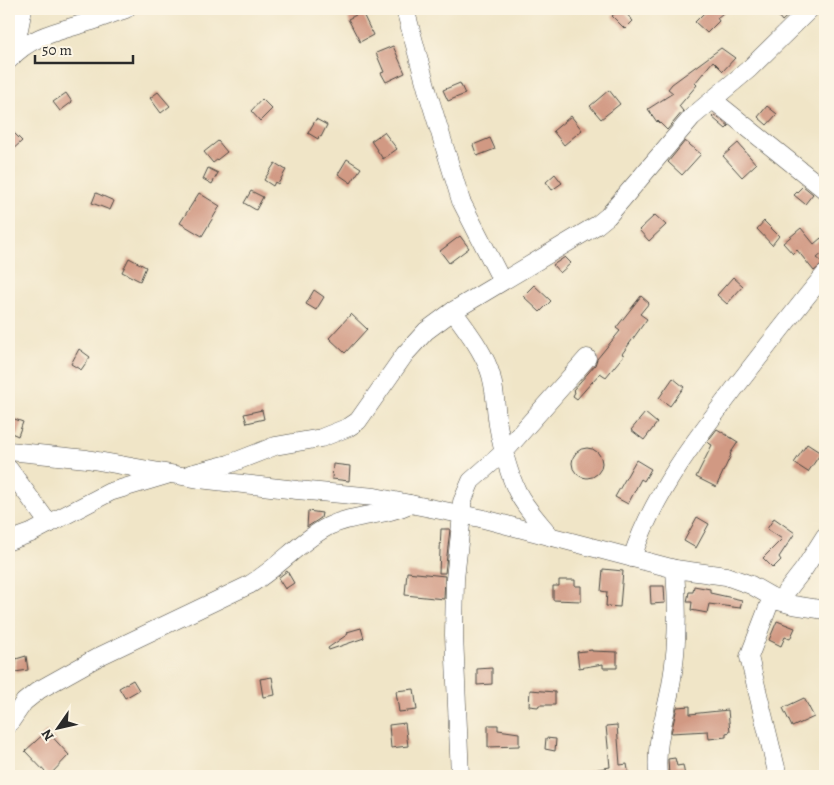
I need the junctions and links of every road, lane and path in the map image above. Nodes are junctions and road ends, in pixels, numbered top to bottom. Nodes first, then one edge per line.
1 (23, 9) edge
2 (126, 9) edge
3 (405, 9) edge
4 (810, 9) edge
5 (11, 57) edge
6 (713, 100) junction
7 (825, 190) edge
8 (825, 274) edge
9 (502, 281) junction
10 (453, 311) junction
11 (586, 358) dead end
12 (9, 451) edge
13 (505, 451) junction
14 (9, 469) edge
15 (177, 475) junction
16 (410, 504) junction
17 (462, 515) junction
18 (48, 524) junction
19 (825, 536) edge
20 (552, 537) junction
21 (9, 541) edge
22 (632, 558) junction
23 (675, 569) junction
24 (776, 599) junction
25 (825, 610) edge
26 (9, 724) edge
27 (460, 776) edge
28 (658, 776) edge
29 (778, 776) edge

1 - 5 street
2 - 5 street
3 - 9 street
4 - 6 street
6 - 7 street
6 - 9 street
8 - 22 street
9 - 10 street
10 - 13 street
10 - 15 street
11 - 13 street
12 - 15 street
13 - 17 street
13 - 20 street
14 - 18 street
15 - 16 street
15 - 18 street
16 - 17 street
16 - 26 street
17 - 20 street
17 - 27 street
18 - 21 street
19 - 24 street
20 - 22 street
22 - 23 street
23 - 24 street
23 - 28 street
24 - 25 street
24 - 29 street

